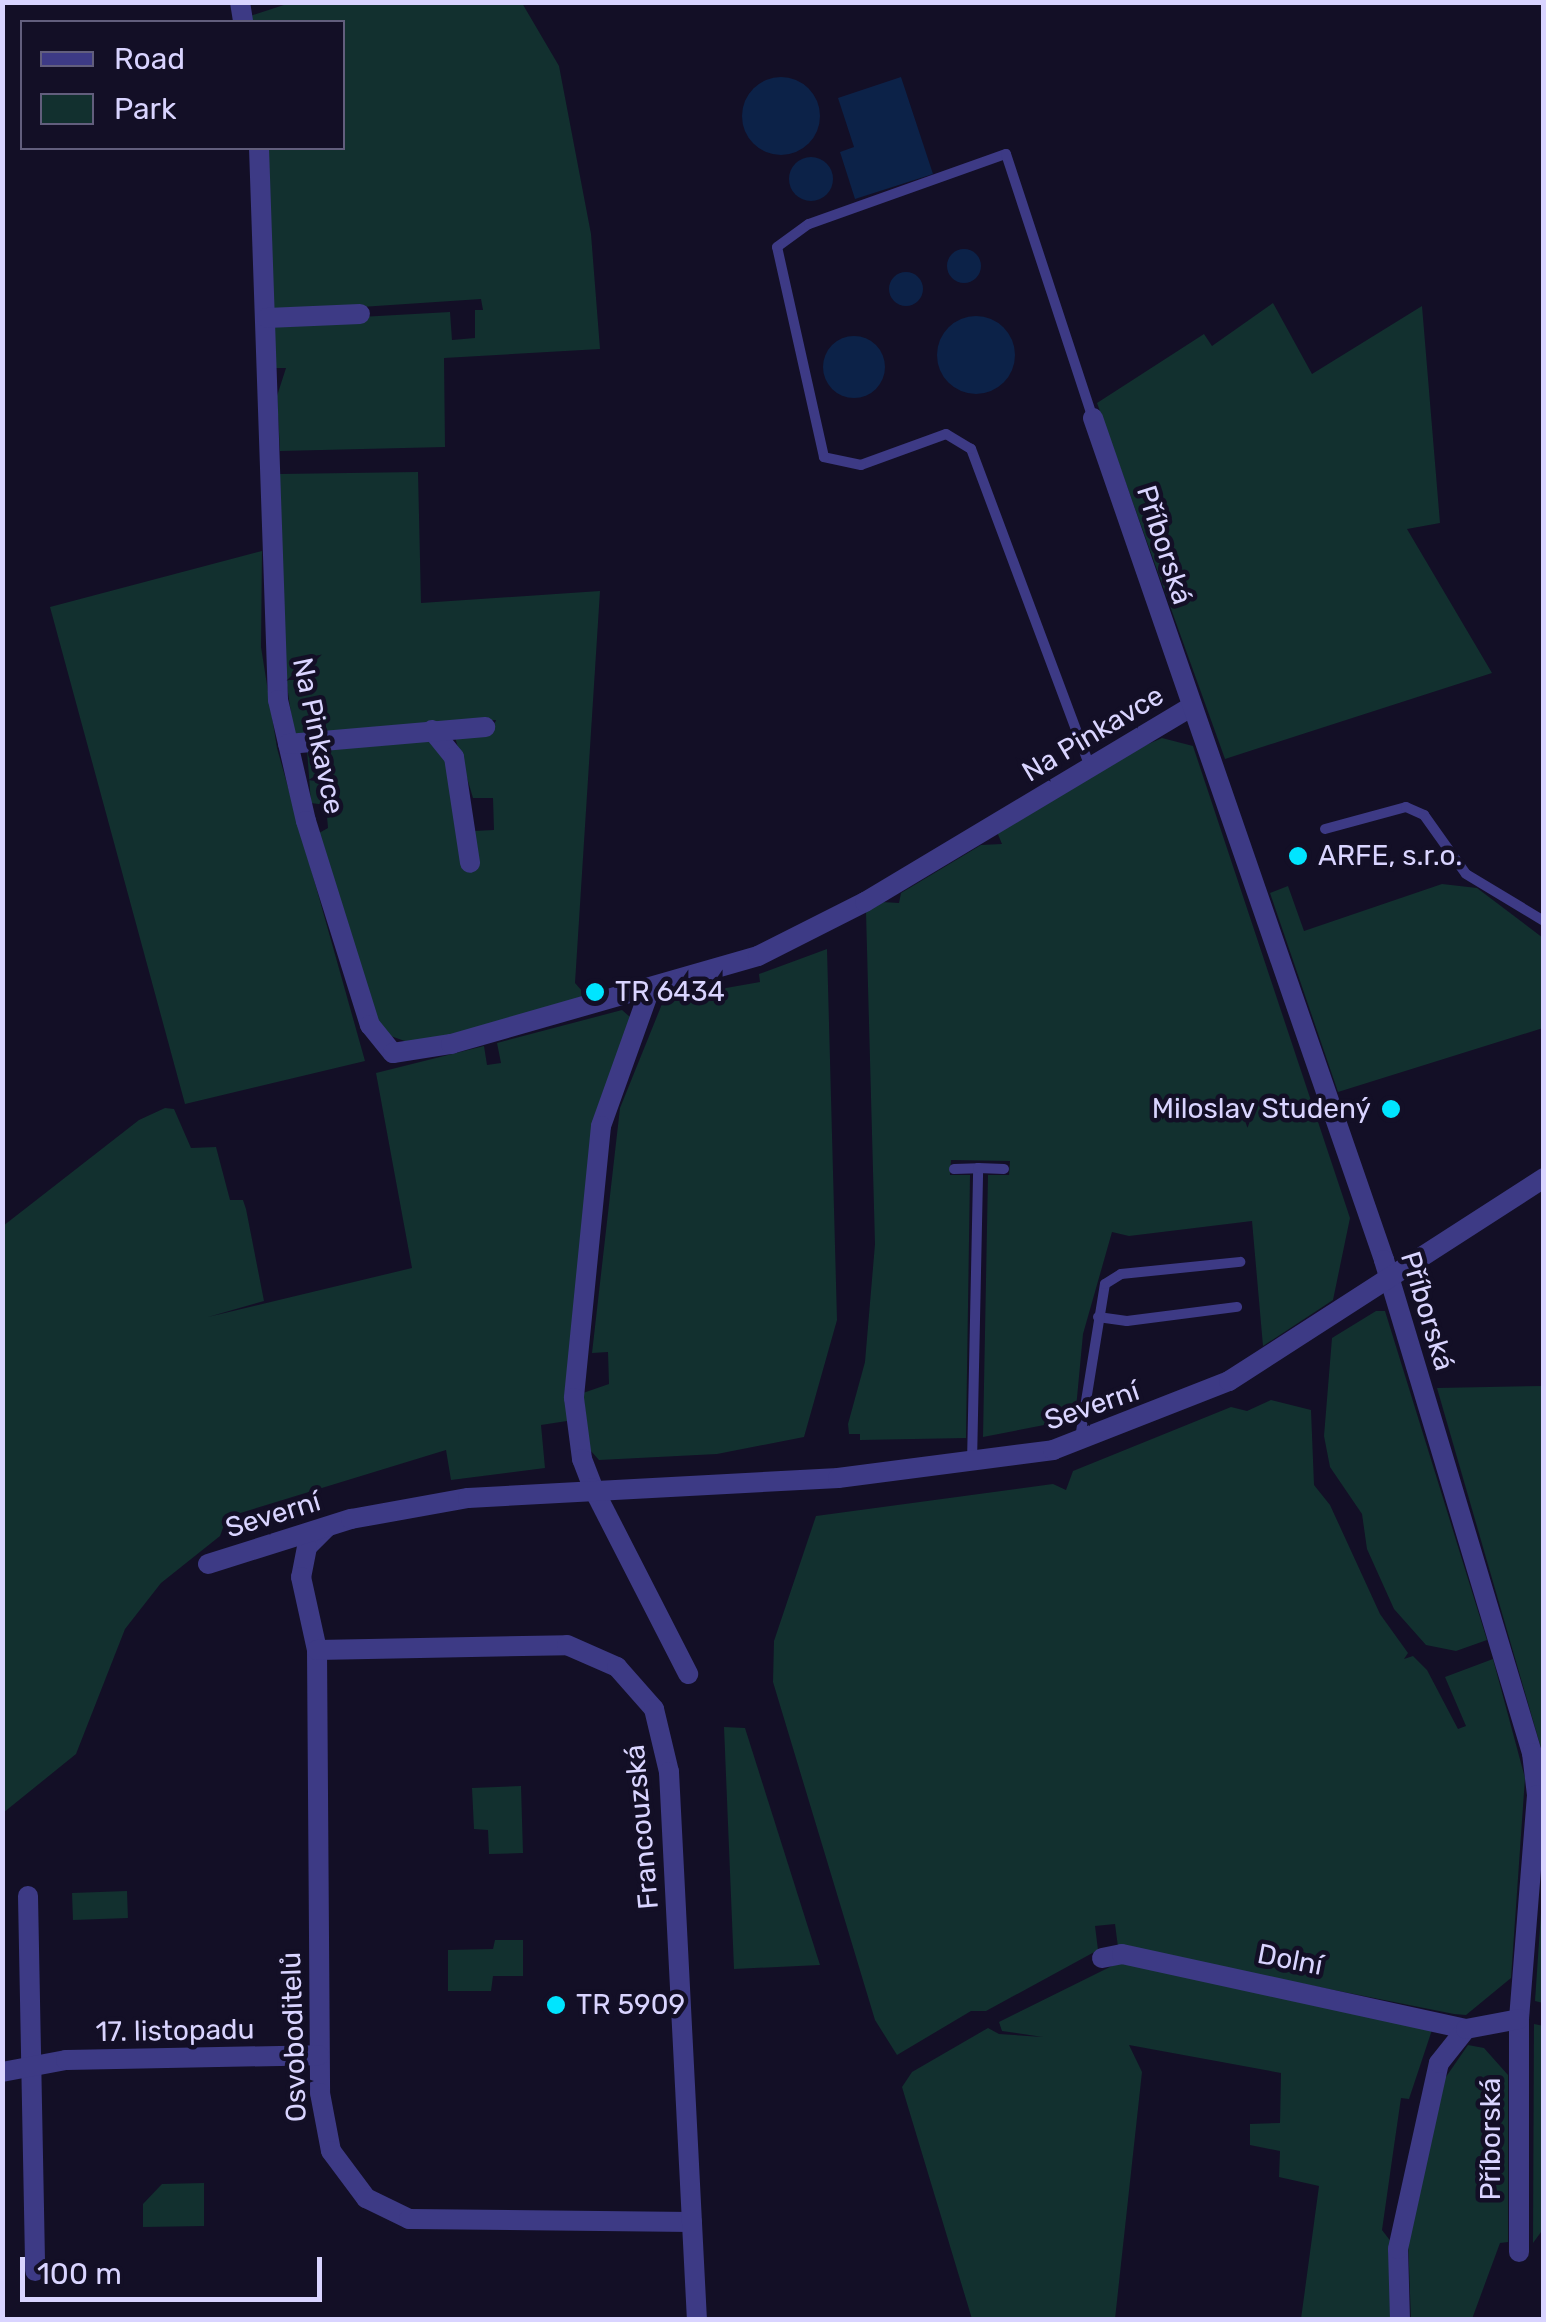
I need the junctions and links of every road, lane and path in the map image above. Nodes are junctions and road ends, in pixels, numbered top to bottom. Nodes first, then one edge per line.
1 (259, 150) edge
2 (360, 314) dead end
3 (267, 318) junction
4 (1093, 418) joint
5 (1190, 708) junction
6 (485, 727) dead end
7 (432, 730) junction
8 (288, 744) junction
9 (1090, 768) junction
10 (1324, 829) dead end
11 (470, 862) dead end
12 (1544, 922) edge
13 (650, 989) junction
14 (978, 1168) junction
15 (954, 1169) dead end
16 (1004, 1169) dead end
17 (1544, 1178) edge
18 (1240, 1262) dead end
19 (1389, 1280) junction
20 (1236, 1307) dead end
21 (1098, 1317) junction
22 (1080, 1441) junction
23 (972, 1464) junction
24 (593, 1488) junction
25 (328, 1526) junction
26 (208, 1564) dead end
27 (316, 1650) junction
28 (688, 1674) dead end
29 (28, 1896) dead end
30 (1102, 1958) dead end
31 (1519, 2019) junction
32 (1466, 2029) junction
33 (320, 2055) junction
34 (32, 2065) junction
35 (2, 2072) edge
36 (692, 2222) junction
37 (1518, 2252) dead end
38 (35, 2272) dead end
39 (697, 2320) edge
40 (1400, 2320) edge

1 - 3 street, Na Pinkavce
2 - 3 street
3 - 8 street, Na Pinkavce
4 - 5 street, Příborská
4 - 9 lane
5 - 9 street, Na Pinkavce
5 - 19 street, Příborská
6 - 7 street
7 - 8 street
7 - 11 street
8 - 13 street, Na Pinkavce
9 - 13 street, Na Pinkavce
10 - 12 lane
13 - 24 street
14 - 15 lane
14 - 16 lane
14 - 23 lane
17 - 19 street, Severní
18 - 21 lane
19 - 22 street, Severní
19 - 31 street, Příborská
20 - 21 lane
21 - 22 lane
22 - 23 street, Severní
23 - 24 street, Severní
24 - 25 street, Severní
24 - 28 street
25 - 26 street, Severní
25 - 27 street
27 - 33 street, Osvoboditelů
27 - 36 street, Francouzská
29 - 34 street
30 - 32 street, Dolní
31 - 32 street, Dolní
31 - 37 street, Příborská
32 - 40 street
33 - 34 street, 17. listopadu
33 - 36 street, Osvoboditelů
34 - 35 street, 17. listopadu
34 - 38 street
36 - 39 street, Francouzská

